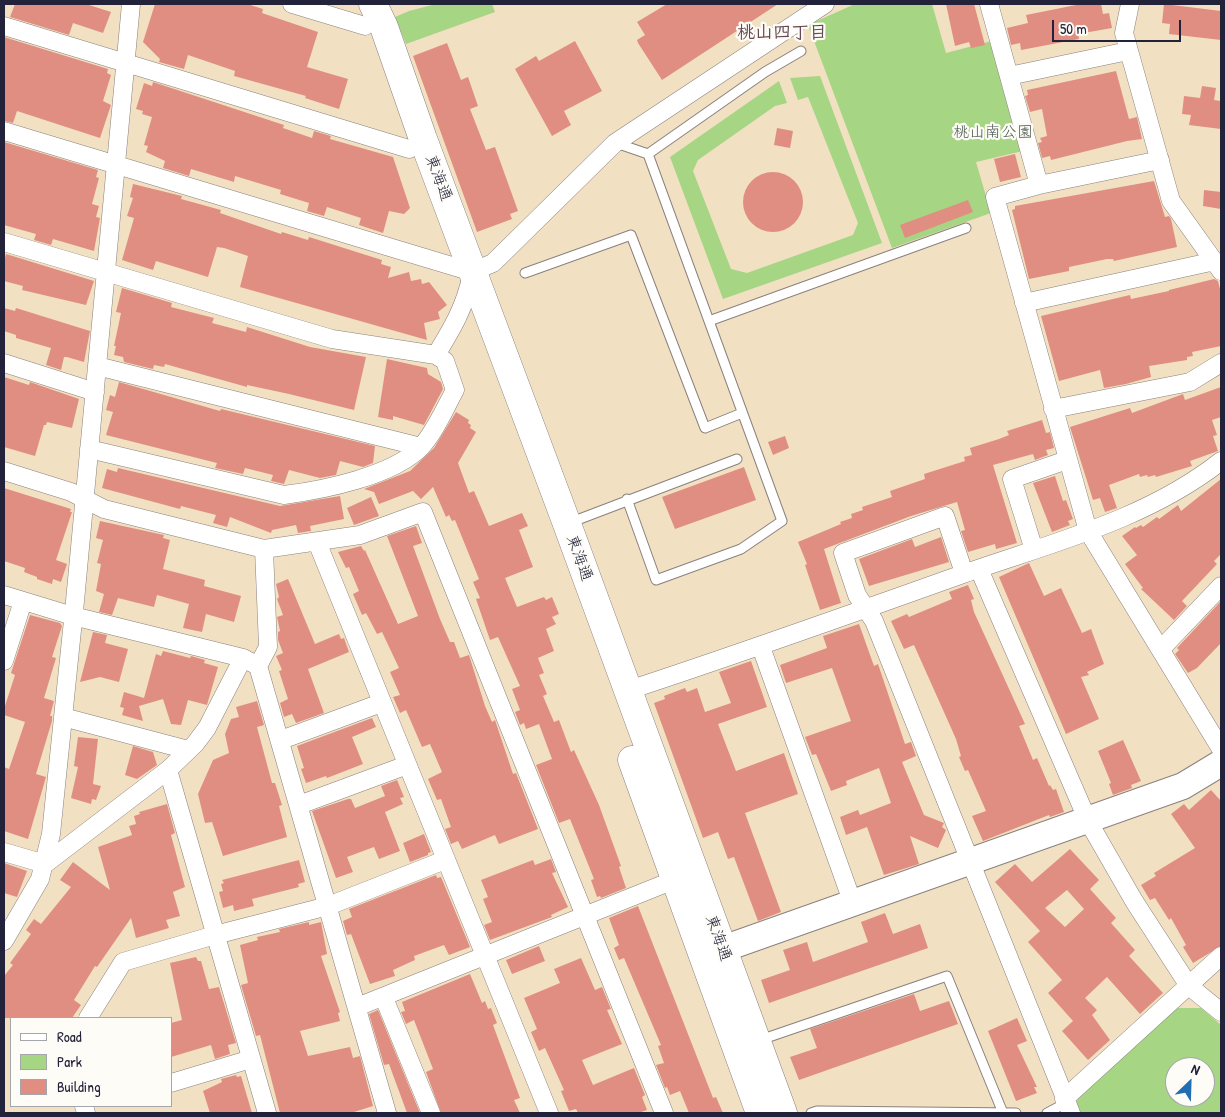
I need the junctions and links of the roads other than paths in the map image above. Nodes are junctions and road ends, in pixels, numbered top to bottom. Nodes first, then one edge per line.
1 (131, 4) edge
2 (292, 4) edge
3 (825, 4) edge
4 (989, 4) edge
5 (1130, 4) edge
6 (364, 11) edge
7 (4, 26) edge
8 (801, 51) dead end
9 (1128, 51) junction
10 (126, 64) junction
11 (1010, 76) junction
12 (4, 131) edge
13 (615, 143) junction
14 (410, 149) junction
15 (648, 154) junction
16 (1160, 160) junction
17 (117, 167) junction
18 (1039, 185) junction
19 (966, 228) dead end
20 (4, 242) edge
21 (1218, 266) edge
22 (463, 270) junction
23 (106, 272) junction
24 (525, 274) dead end
25 (466, 300) junction
26 (1024, 303) junction
27 (709, 321) junction
28 (436, 355) junction
29 (1221, 362) edge
30 (4, 363) edge
31 (97, 366) junction
32 (95, 392) junction
33 (1053, 409) junction
34 (742, 413) junction
35 (421, 447) junction
36 (89, 449) junction
37 (737, 459) dead end
38 (1067, 460) junction
39 (1221, 462) edge
40 (4, 471) edge
41 (627, 499) junction
42 (84, 500) junction
43 (567, 524) junction
44 (1088, 531) junction
45 (317, 542) junction
46 (264, 550) junction
47 (1034, 550) junction
48 (972, 571) junction
49 (1221, 586) edge
50 (4, 594) edge
51 (23, 600) junction
52 (866, 609) junction
53 (73, 616) junction
54 (761, 646) junction
55 (1161, 649) junction
56 (4, 661) edge
57 (250, 662) junction
58 (626, 691) junction
59 (382, 703) junction
60 (63, 717) junction
61 (281, 740) junction
62 (1221, 749) edge
63 (188, 750) junction
64 (1221, 762) edge
65 (407, 765) junction
66 (168, 770) junction
67 (299, 805) junction
68 (1088, 821) junction
69 (4, 852) edge
70 (445, 860) junction
71 (970, 862) junction
72 (44, 864) junction
73 (674, 880) junction
74 (852, 901) junction
75 (328, 906) junction
76 (584, 917) junction
77 (215, 935) junction
78 (4, 941) edge
79 (712, 953) junction
80 (486, 956) junction
81 (1221, 956) edge
82 (1189, 986) junction
83 (384, 998) junction
84 (357, 1007) junction
85 (1221, 1012) edge
86 (89, 1017) edge
87 (757, 1042) junction
88 (251, 1059) junction
89 (172, 1083) edge
90 (1067, 1105) edge
91 (267, 1113) edge
92 (387, 1113) edge
93 (431, 1113) edge
94 (549, 1113) edge
95 (664, 1113) edge
96 (760, 1113) edge
97 (783, 1113) edge
98 (811, 1113) edge
99 (1003, 1113) edge
100 (1016, 1113) edge
101 (1047, 1113) edge

1 - 10 street
2 - 6 street
3 - 13 street
4 - 11 street
5 - 9 street
6 - 14 main road, 東海通
6 - 22 main road, 東海通
7 - 10 street
8 - 15 lane
9 - 11 street
9 - 16 street
10 - 14 street
10 - 17 street
11 - 18 street
12 - 17 street
13 - 15 lane
13 - 22 street
14 - 22 main road, 東海通
15 - 27 lane
16 - 18 street
16 - 21 street
17 - 22 street
17 - 23 street
18 - 26 street
19 - 27 lane
20 - 23 street
21 - 26 street
22 - 25 main road, 東海通
22 - 43 main road, 東海通
23 - 28 street
23 - 31 street
24 - 34 lane
25 - 28 street
25 - 73 main road, 東海通
26 - 33 street
27 - 34 lane
28 - 35 street
29 - 33 street
30 - 32 street
31 - 32 street
31 - 35 street
32 - 36 street
33 - 38 street
34 - 41 lane
35 - 36 street
36 - 42 street
37 - 41 lane
38 - 44 street
38 - 47 street
39 - 44 street
40 - 42 street
41 - 43 lane
42 - 46 street
42 - 53 street
43 - 58 main road, 東海通
44 - 47 street
44 - 55 street
45 - 46 street
45 - 59 street
45 - 76 street
46 - 57 street
47 - 48 street
48 - 52 street
48 - 52 street
48 - 68 street
49 - 55 street
50 - 51 street
51 - 53 street
51 - 56 street
52 - 54 street
52 - 71 street
53 - 57 street
53 - 60 street
54 - 58 street
54 - 74 street
55 - 62 street
57 - 61 street
57 - 63 street
58 - 79 main road, 東海通
59 - 61 street
59 - 65 street
60 - 63 street
60 - 72 street
61 - 67 street
63 - 66 street
64 - 68 street
65 - 67 street
65 - 70 street
66 - 72 street
66 - 77 street
67 - 75 street
68 - 71 street
68 - 82 street
69 - 72 street
70 - 75 street
70 - 80 street
71 - 74 street
71 - 90 street
72 - 78 street
73 - 76 street
73 - 79 main road, 東海通
74 - 79 street
75 - 77 street
75 - 84 street
76 - 80 street
76 - 95 street
77 - 86 street
77 - 88 street
79 - 87 main road, 東海通
79 - 96 main road, 東海通
80 - 83 street
80 - 94 street
81 - 82 street
82 - 85 street
82 - 90 street
83 - 84 street
83 - 93 street
84 - 92 street
87 - 97 main road, 東海通
87 - 99 lane
88 - 89 street
88 - 91 street
90 - 101 lane
98 - 99 lane
99 - 100 lane

